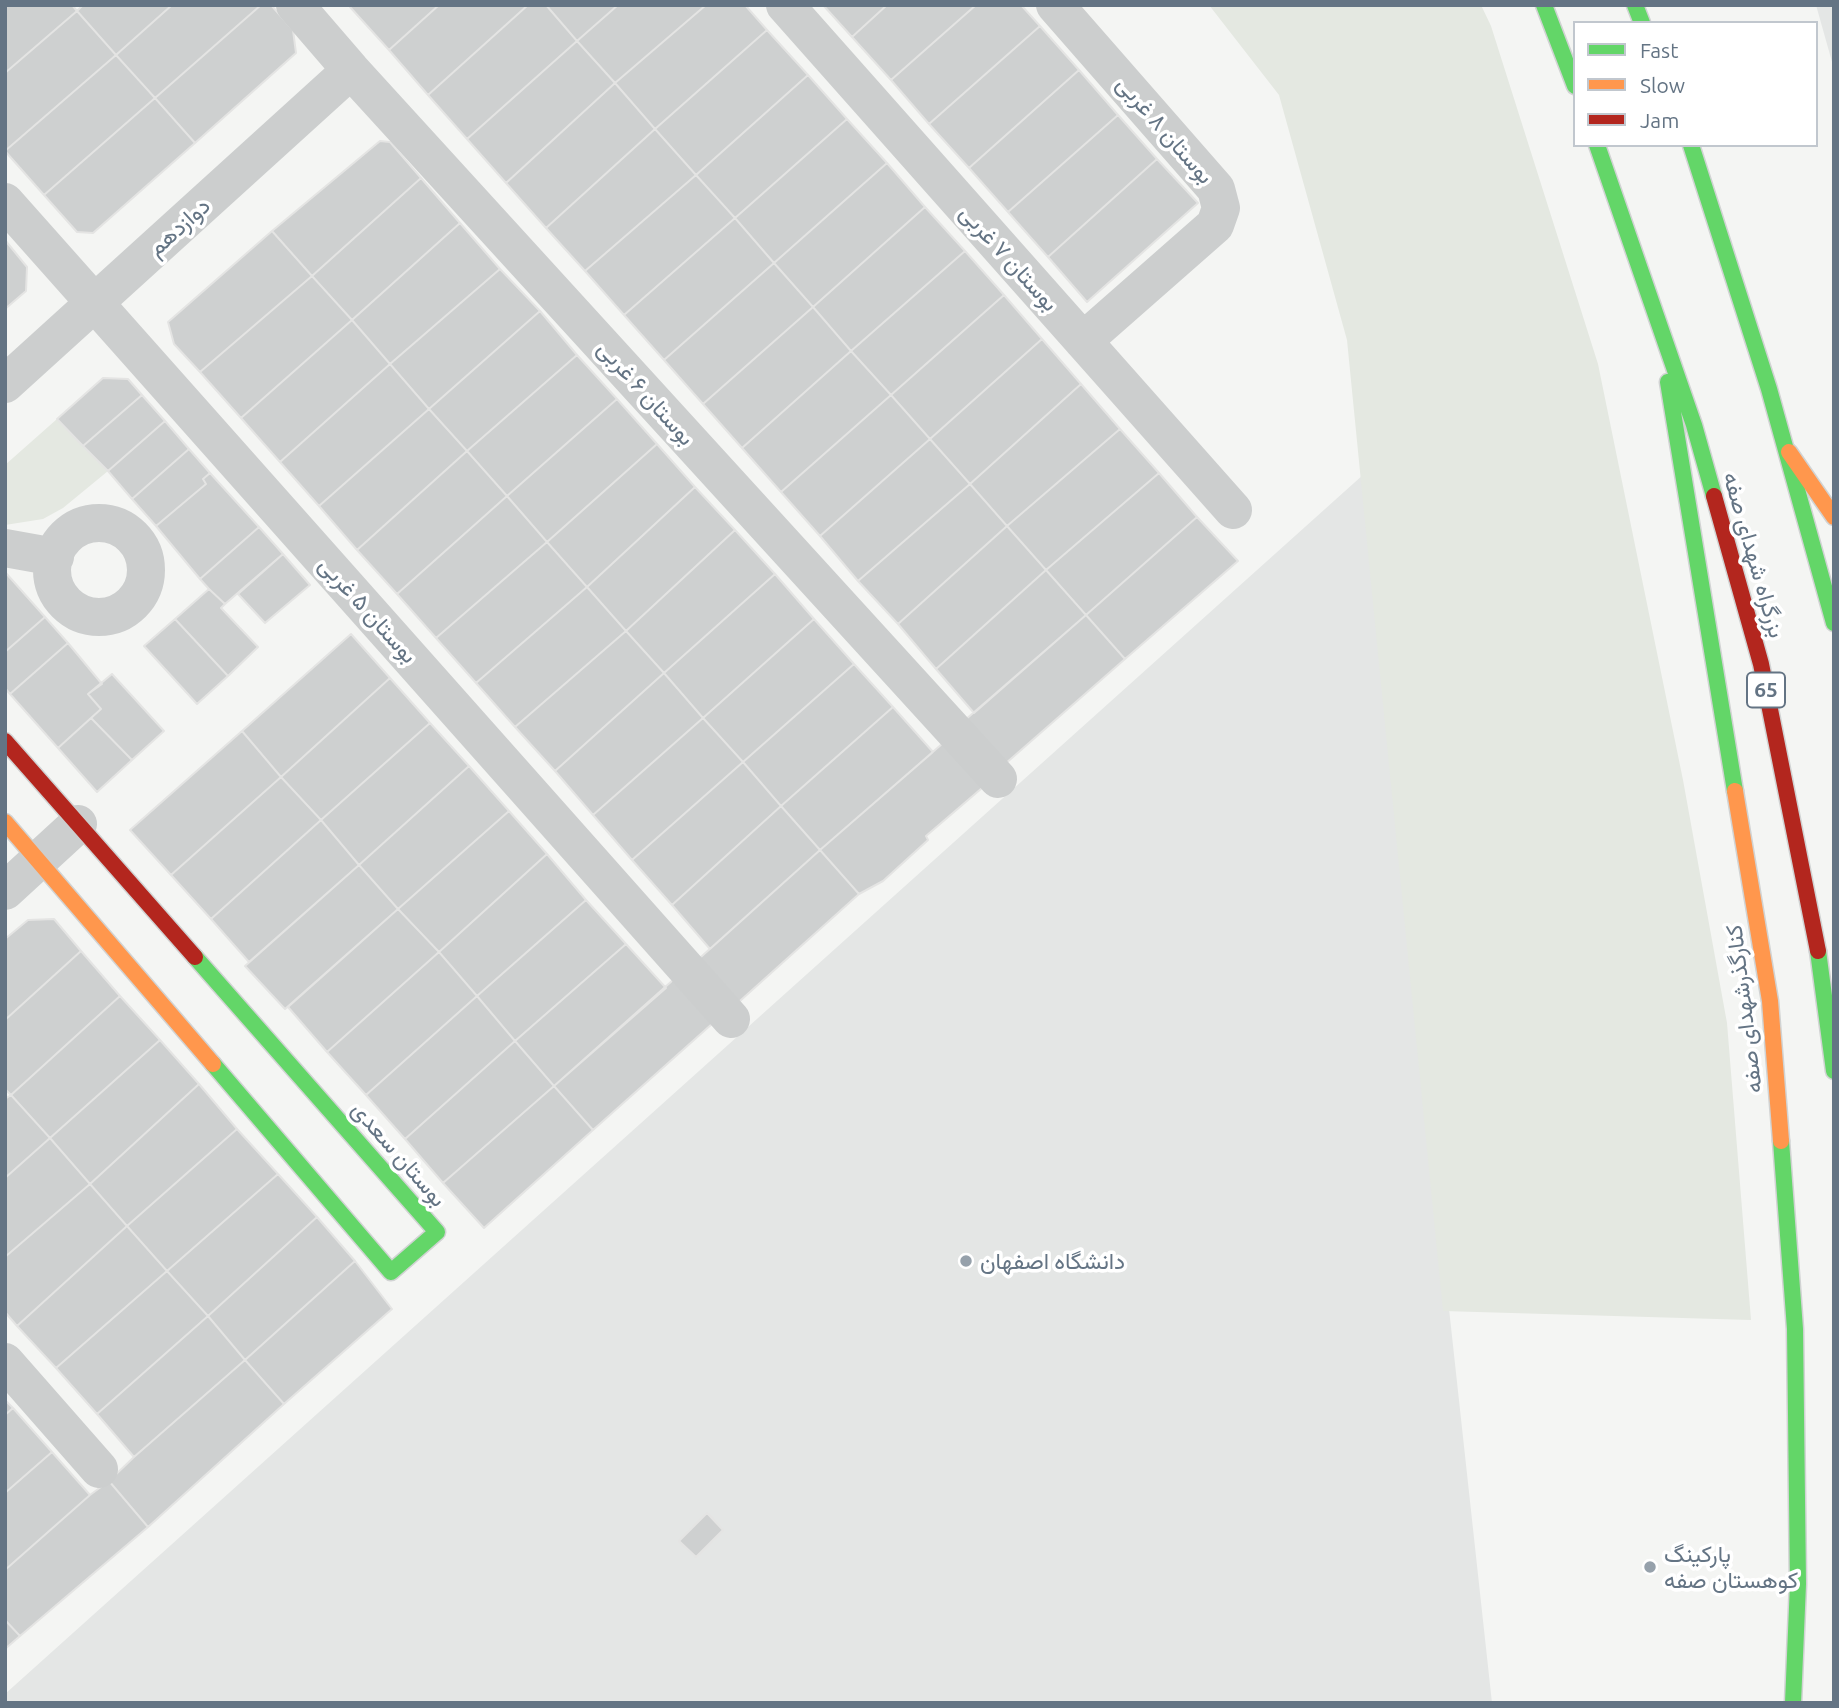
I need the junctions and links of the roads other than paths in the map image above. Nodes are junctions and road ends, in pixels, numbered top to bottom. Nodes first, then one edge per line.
1 (295, 5) edge
2 (785, 5) edge
3 (1055, 5) edge
4 (1544, 5) edge
5 (351, 69) junction
6 (1573, 81) edge
7 (1598, 147) edge
8 (1691, 147) edge
9 (5, 202) edge
10 (96, 303) junction
11 (1657, 318) junction
12 (1083, 341) junction
13 (5, 384) edge
14 (1784, 445) junction
15 (1233, 510) dead end
16 (1834, 517) edge
17 (5, 548) edge
18 (54, 556) dead end
19 (1834, 623) edge
20 (5, 741) edge
21 (999, 779) dead end
22 (5, 822) edge
23 (78, 824) junction
24 (39, 861) junction
25 (5, 891) edge
26 (731, 1019) dead end
27 (1834, 1071) edge
28 (5, 1362) edge
29 (99, 1469) dead end
30 (1793, 1703) edge

1 - 5 street, بوستان ۶ غربی
2 - 12 street, بوستان ۷ غربی
3 - 12 street, بوستان ۸ غربی
4 - 6 main road
5 - 10 street, دوازدهم
5 - 21 street, بوستان ۶ غربی
7 - 11 main road, بزرگراه شهدای صفه / 65
8 - 14 main road
9 - 10 street, بوستان ۵ غربی
10 - 13 street, دوازدهم
10 - 26 street, بوستان ۵ غربی
11 - 27 main road, بزرگراه شهدای صفه / 65
11 - 30 main road, کنارگذرشهدای صفه
12 - 15 street, بوستان ۷ غربی
14 - 16 main road
14 - 19 main road
17 - 18 street
20 - 23 main road, بوستان سعدی
22 - 24 main road, بوستان سعدی
23 - 24 street
23 - 24 main road, بوستان سعدی
24 - 25 street
28 - 29 street

